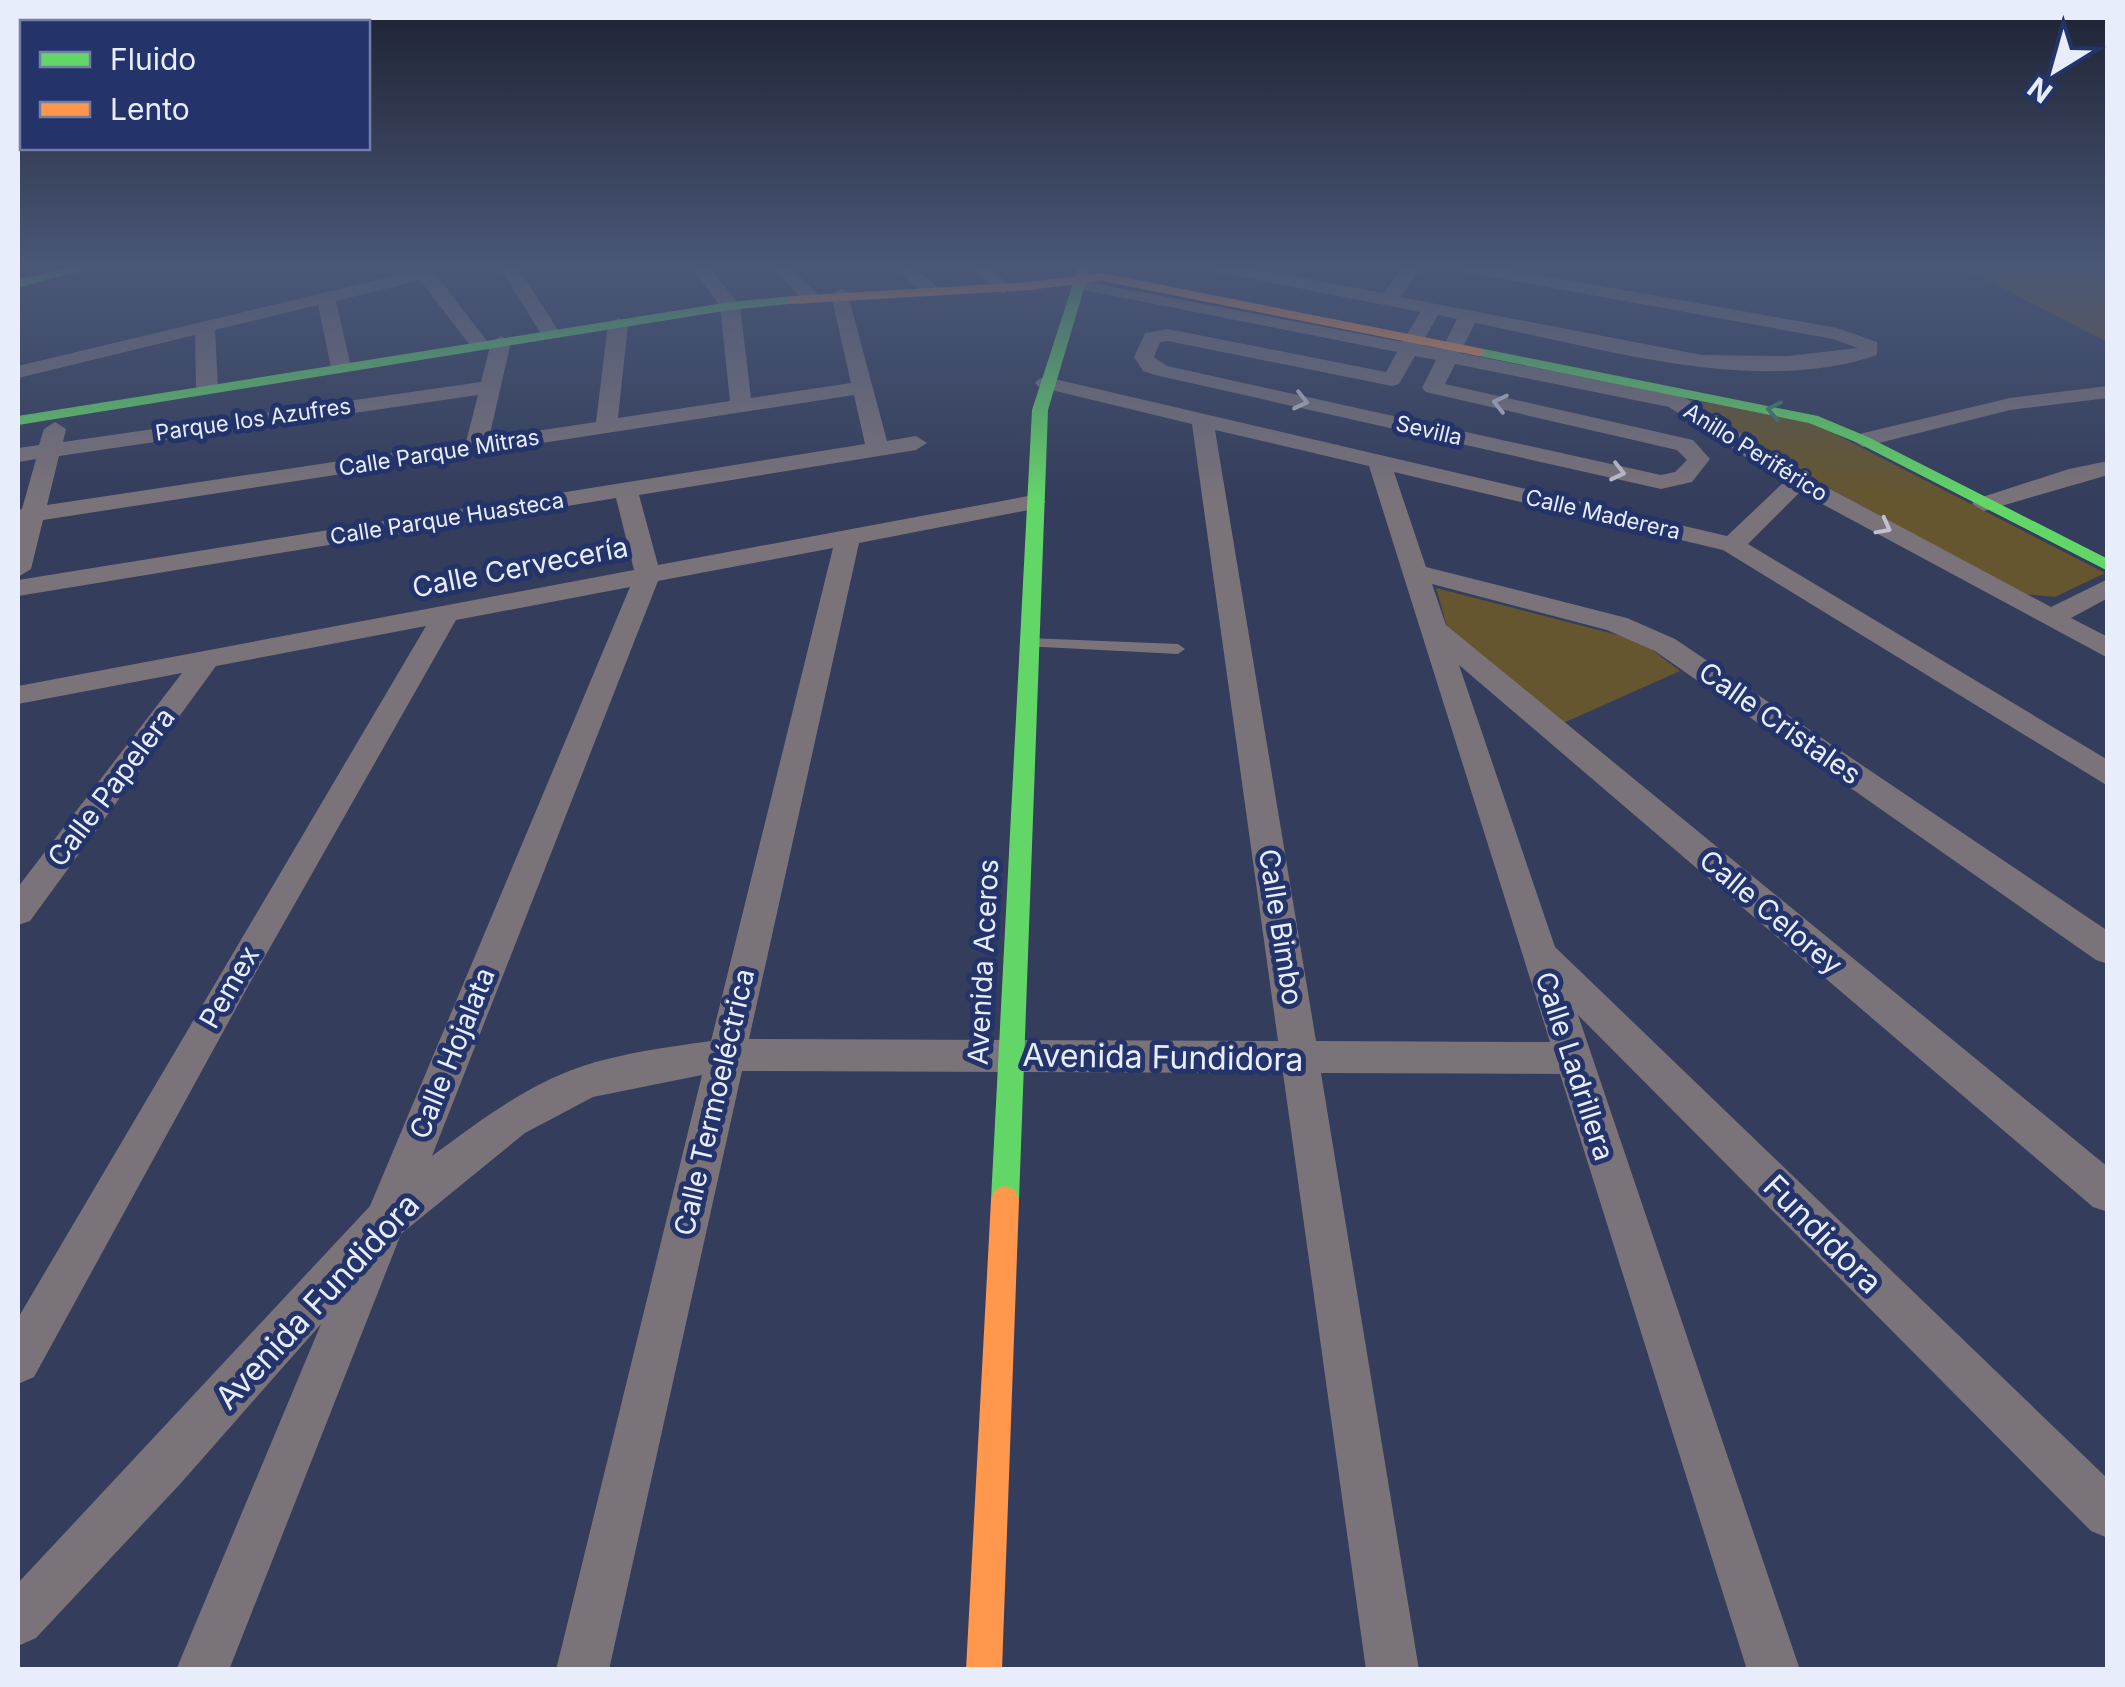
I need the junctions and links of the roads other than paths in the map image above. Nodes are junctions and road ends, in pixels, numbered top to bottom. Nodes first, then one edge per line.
1 (491, 343) edge
2 (1414, 343) edge
3 (140, 344) edge
4 (205, 344) edge
5 (336, 344) edge
6 (486, 344) edge
7 (616, 344) edge
8 (734, 344) edge
9 (851, 344) edge
10 (1057, 344) edge
11 (1149, 344) edge
12 (1211, 344) edge
13 (1417, 344) edge
14 (1456, 344) edge
15 (1617, 344) edge
16 (1864, 344) edge
17 (1452, 351) junction
18 (341, 366) junction
19 (18, 372) edge
20 (1046, 383) junction
21 (208, 387) junction
22 (488, 387) junction
23 (860, 388) junction
24 (2108, 392) edge
25 (1679, 397) junction
26 (741, 406) junction
27 (60, 414) junction
28 (18, 421) edge
29 (1203, 422) junction
30 (606, 427) junction
31 (1862, 440) junction
32 (916, 443) dead end
33 (476, 446) junction
34 (877, 447) junction
35 (49, 448) junction
36 (18, 455) edge
37 (1379, 462) junction
38 (2108, 468) edge
39 (1798, 480) junction
40 (626, 490) junction
41 (1034, 502) junction
42 (1984, 504) junction
43 (26, 515) edge
44 (848, 536) junction
45 (1732, 544) junction
46 (2108, 566) edge
47 (18, 570) edge
48 (1417, 572) junction
49 (648, 576) junction
50 (2108, 587) edge
51 (18, 588) edge
52 (446, 615) junction
53 (2050, 618) junction
54 (1435, 630) junction
55 (1028, 644) junction
56 (1178, 649) dead end
57 (2108, 649) edge
58 (204, 662) junction
59 (18, 695) edge
60 (2108, 774) edge
61 (18, 912) edge
62 (2108, 950) edge
63 (1540, 954) junction
64 (725, 1055) junction
65 (1009, 1055) junction
66 (1571, 1058) junction
67 (1302, 1060) junction
68 (2108, 1193) edge
69 (382, 1222) junction
70 (18, 1361) edge
71 (2108, 1514) edge
72 (18, 1620) edge
73 (202, 1670) edge
74 (582, 1670) edge
75 (984, 1670) edge
76 (1393, 1670) edge
77 (1774, 1670) edge

1 - 22 street
2 -> 12 street, Sevilla
3 - 19 street
4 - 21 street
5 - 18 street
6 - 18 street, Anillo Periférico
7 - 30 street
8 - 26 street
9 - 23 street
10 - 20 street, Avenida Aceros
11 -> 17 street, Sevilla
13 - 17 street, Anillo Periférico
14 - 17 street
15 - 16 street
17 - 25 street, Anillo Periférico
18 - 21 street, Anillo Periférico
20 - 29 street, Calle Maderera
20 - 41 street, Avenida Aceros
21 - 27 street, Anillo Periférico
22 - 33 street
22 - 35 street, Parque los Azufres
23 - 26 street, Calle Parque Mitras
23 - 34 street
24 - 31 street
31 -> 25 street, Anillo Periférico
25 - 39 street, Anillo Periférico
26 - 30 street, Calle Parque Mitras
27 - 28 street, Anillo Periférico
27 - 35 street
29 - 37 street, Calle Maderera
29 - 67 street, Calle Bimbo
30 - 33 street, Calle Parque Mitras
31 - 42 street, Anillo Periférico
32 - 34 street, Calle Parque Huasteca
33 - 43 street, Calle Parque Mitras
34 - 40 street, Calle Parque Huasteca
35 - 36 street, Parque los Azufres
35 - 43 street
37 - 45 street, Calle Maderera
37 - 48 street, Calle Ladrillera
38 - 42 street
39 - 45 street
39 -> 53 street, Anillo Periférico
40 - 49 street
40 - 51 street, Calle Parque Huasteca
41 - 44 street, Calle Cervecería
41 - 55 street, Avenida Aceros
42 - 46 street, Anillo Periférico
43 - 47 street
44 - 49 street, Calle Cervecería
44 - 64 street, Calle Termoeléctrica
45 - 60 street, Calle Maderera
48 - 54 street, Calle Ladrillera
48 - 62 street, Calle Cristales
49 - 52 street, Calle Cervecería
49 - 69 street, Calle Hojalata
50 - 53 street
52 - 58 street, Calle Cervecería
52 - 70 street, Pemex
53 - 57 street, Anillo Periférico
54 - 63 street, Calle Ladrillera
54 - 68 street, Calle Celorey
55 - 56 lane
55 - 65 street, Avenida Aceros
58 - 59 street, Calle Cervecería
58 - 61 street, Calle Papelera
63 - 66 street, Calle Ladrillera
63 - 71 street, Fundidora
64 - 65 street, Avenida Fundidora
64 - 69 street, Avenida Fundidora
64 - 74 street, Calle Termoeléctrica
65 - 67 street, Avenida Fundidora
65 - 75 street, Avenida Aceros
66 - 67 street, Avenida Fundidora
66 - 77 street, Calle Ladrillera
67 - 76 street, Calle Bimbo
69 - 72 street, Avenida Fundidora
69 - 73 street, Calle Hojalata

